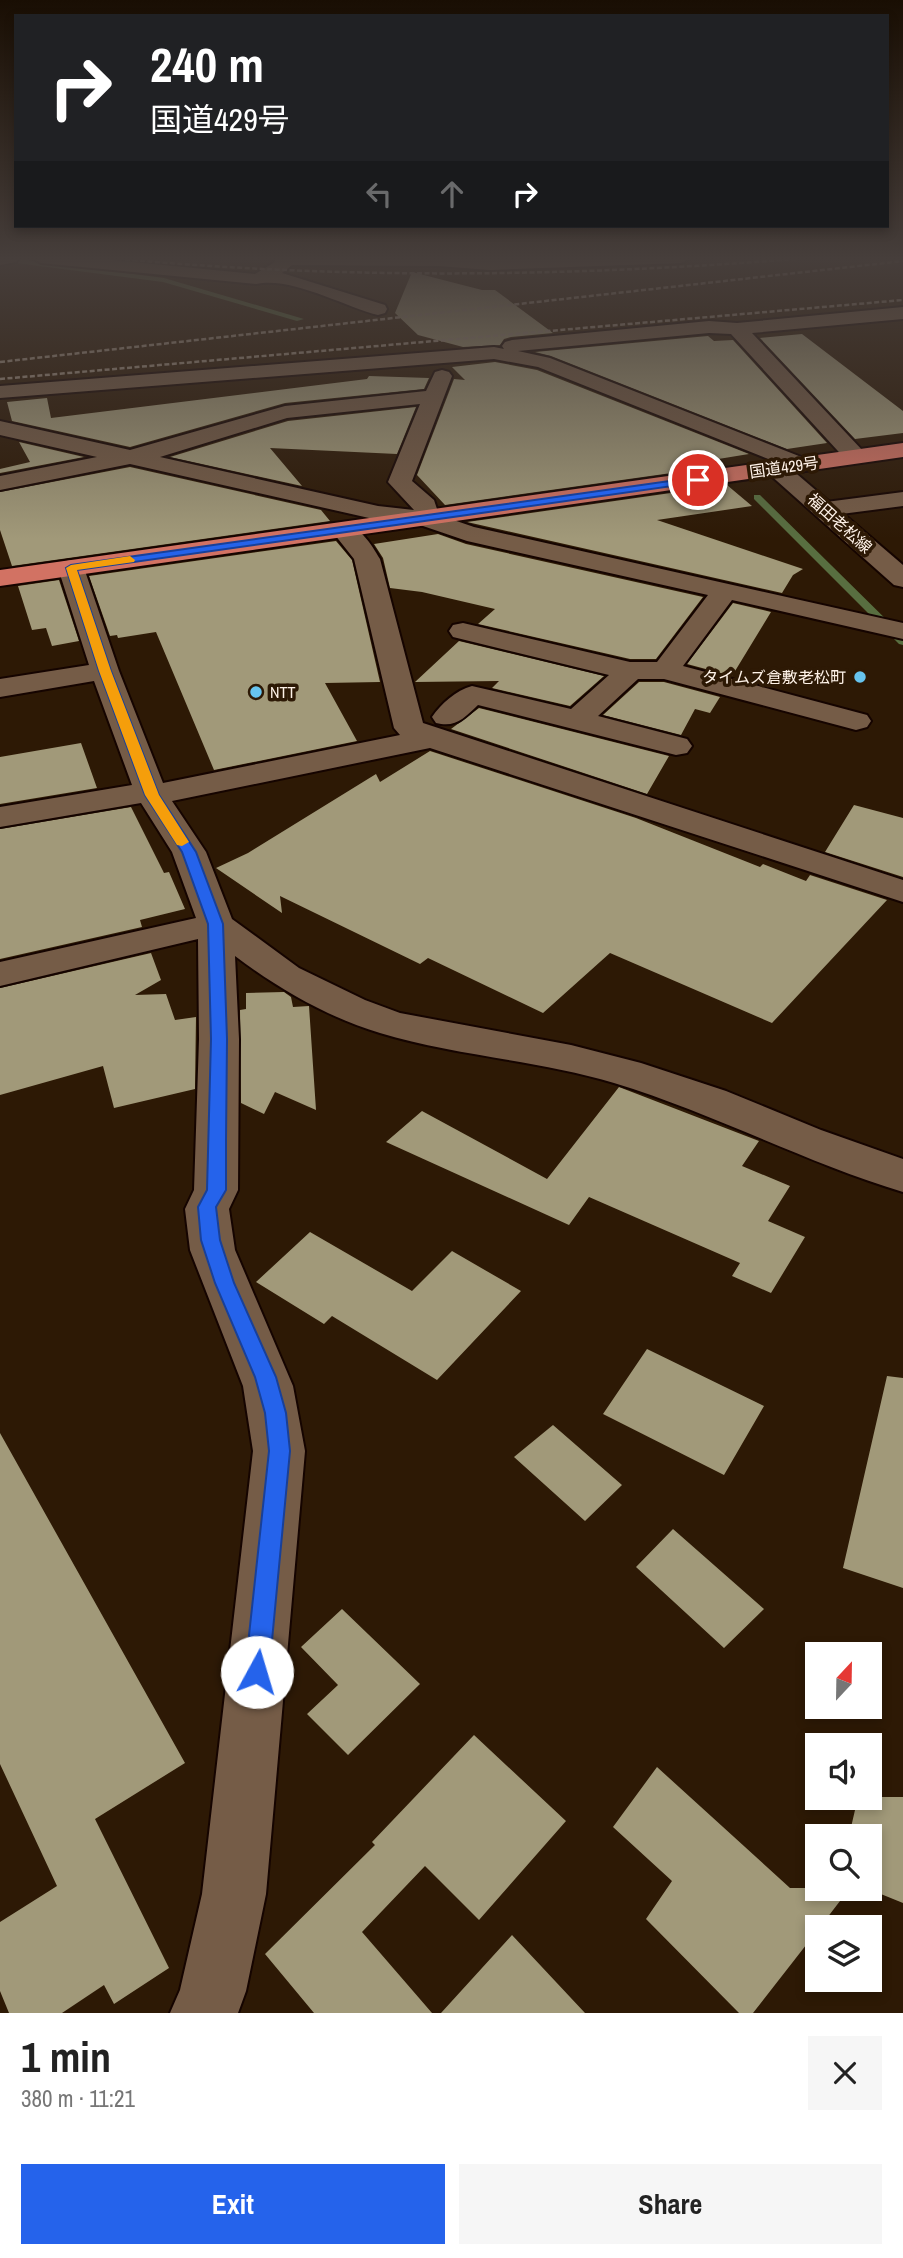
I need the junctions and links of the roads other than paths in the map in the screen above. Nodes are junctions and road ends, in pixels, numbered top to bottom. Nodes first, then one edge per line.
1 (758, 352) edge
2 (494, 353) joint
3 (452, 355) junction
4 (0, 392) edge
5 (434, 396) junction
6 (0, 428) edge
7 (903, 450) edge
8 (131, 457) junction
9 (856, 457) junction
10 (789, 467) junction
11 (0, 483) edge
12 (903, 499) edge
13 (826, 509) junction
14 (427, 519) junction
15 (343, 530) junction
16 (71, 568) junction
17 (0, 578) edge
18 (903, 579) edge
19 (725, 591) junction
20 (463, 631) dead end
21 (903, 631) edge
22 (665, 670) junction
23 (105, 671) junction
24 (631, 671) junction
25 (0, 688) edge
26 (577, 720) junction
27 (856, 721) dead end
28 (439, 728) junction
29 (676, 746) dead end
30 (151, 793) junction
31 (0, 817) edge
32 (903, 891) edge
33 (216, 924) junction
34 (0, 974) edge
35 (903, 1176) edge
36 (204, 2013) edge

1 - 9 street
2 - 3 street
2 - 10 street, 福田老松線
3 - 4 street
3 - 5 street
5 - 8 street
5 - 14 street
6 - 8 street
7 - 9 highway, 国道429号
8 - 11 street
8 - 14 street
9 - 10 highway, 国道429号
10 - 13 street, 福田老松線
10 - 14 highway, 国道429号
12 - 13 street
13 - 18 street, 福田老松線
14 - 15 highway, 国道429号
14 - 19 street
15 - 16 highway, 国道429号
15 - 28 street
16 - 17 highway, 国道429号
16 - 23 street
19 - 21 street
19 - 22 street
20 - 24 street
22 - 24 street
22 - 27 street
23 - 25 street
23 - 30 street
24 - 26 street
26 - 28 street
26 - 29 street
28 - 30 street
28 - 32 street
30 - 31 street
30 - 33 street
33 - 34 street
33 - 35 street
33 - 36 street

